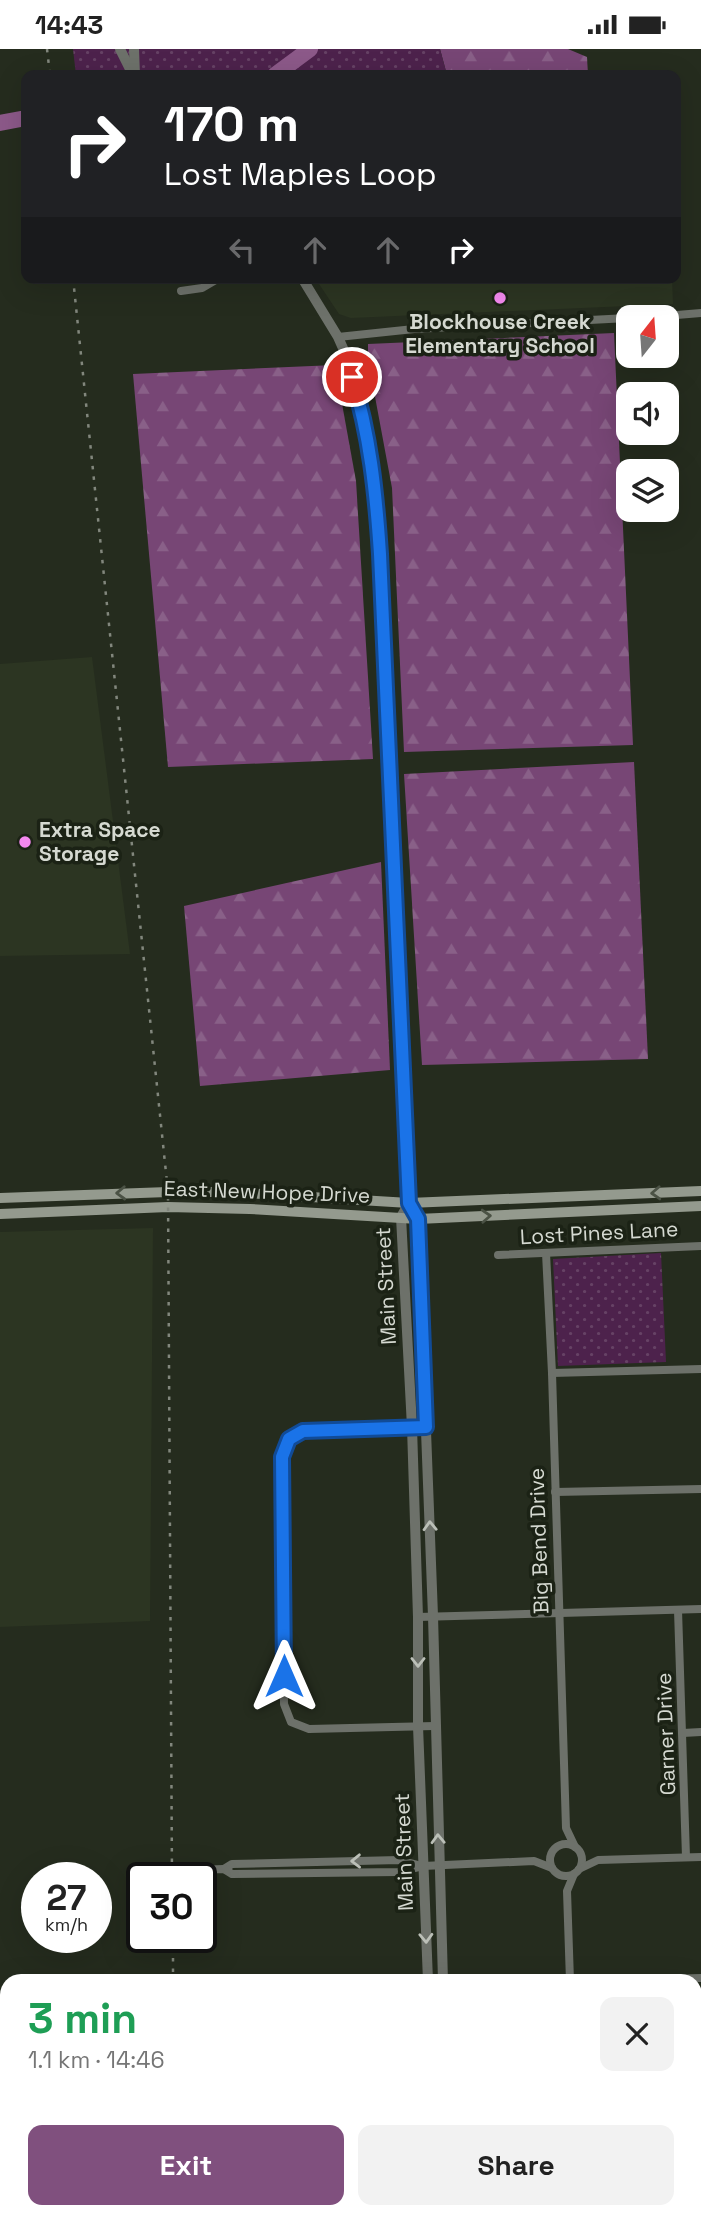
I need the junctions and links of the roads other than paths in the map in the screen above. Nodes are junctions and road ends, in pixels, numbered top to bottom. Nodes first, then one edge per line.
1 (120, 49) edge
2 (134, 49) edge
3 (131, 70) edge
4 (134, 70) edge
5 (209, 284) edge
6 (306, 284) edge
7 (181, 291) dead end
8 (701, 313) edge
9 (679, 315) edge
10 (616, 320) edge
11 (338, 337) junction
12 (701, 1191) edge
13 (0, 1198) edge
14 (409, 1203) junction
15 (701, 1206) edge
16 (0, 1215) edge
17 (401, 1217) junction
18 (418, 1219) junction
19 (701, 1246) edge
20 (546, 1253) junction
21 (498, 1255) dead end
22 (701, 1369) edge
23 (552, 1373) junction
24 (412, 1427) junction
25 (426, 1427) junction
26 (701, 1489) edge
27 (555, 1492) junction
28 (678, 1609) junction
29 (701, 1609) edge
30 (559, 1614) junction
31 (433, 1616) junction
32 (418, 1617) junction
33 (418, 1726) junction
34 (434, 1726) junction
35 (701, 1732) edge
36 (683, 1733) junction
37 (566, 1828) junction
38 (576, 1848) junction
39 (555, 1849) junction
40 (687, 1857) junction
41 (701, 1857) edge
42 (598, 1860) junction
43 (534, 1861) junction
44 (439, 1865) junction
45 (424, 1866) junction
46 (217, 1869) edge
47 (555, 1871) junction
48 (576, 1871) junction
49 (567, 1891) junction
50 (428, 1974) edge
51 (443, 1974) edge
52 (569, 1974) edge

1 - 3 street
2 - 4 street
5 - 7 street
6 - 11 street
8 - 9 street
10 - 11 street
11 - 14 street
12 -> 14 main road, East New Hope Drive
14 -> 13 main road, East New Hope Drive
14 - 17 street, Main Street
14 - 18 street, Main Street
18 -> 15 main road, East New Hope Drive
16 - 17 main road, East New Hope Drive
17 - 18 main road, East New Hope Drive
17 - 24 street, Main Street
18 - 25 street, Main Street
19 - 20 street, Lost Pines Lane
20 - 21 street, Lost Pines Lane
20 - 23 street, Big Bend Drive
22 - 23 street
23 - 27 street, Big Bend Drive
24 - 25 street
24 - 32 street, Main Street
24 - 33 street
31 -> 25 street, Main Street
26 - 27 street
27 - 30 street, Big Bend Drive
28 - 29 street
28 - 30 street
28 - 36 street, Garner Drive
30 - 31 street
30 - 37 street, Big Bend Drive
31 - 32 street
31 - 34 street, Main Street
32 -> 33 street, Main Street
33 - 34 street
33 - 45 street, Main Street
44 -> 34 street, Main Street
35 - 36 street
36 - 40 street, Garner Drive
37 - 38 street, Big Bend Drive
37 - 39 street, Big Bend Drive
38 - 39 street
38 - 42 street
38 - 48 street
39 - 43 street
39 - 47 street
40 - 41 street
40 - 42 street
42 - 48 street
43 - 44 street
43 - 47 street
44 - 45 street
44 - 51 street, Main Street
45 - 46 street
45 -> 50 street, Main Street
47 - 48 street
47 - 49 street
48 - 49 street
49 - 52 street

